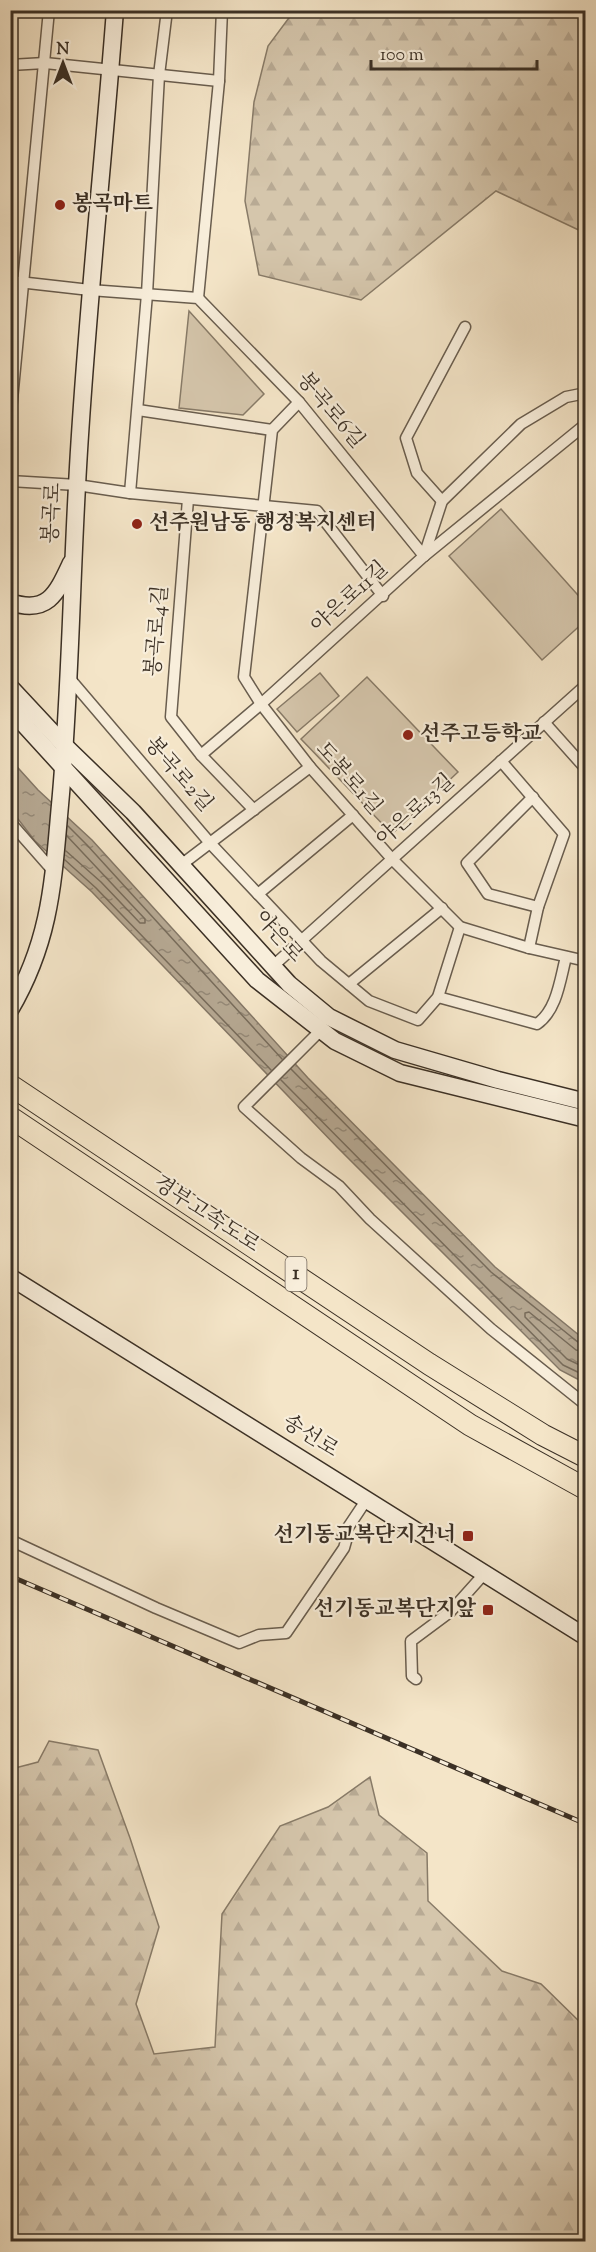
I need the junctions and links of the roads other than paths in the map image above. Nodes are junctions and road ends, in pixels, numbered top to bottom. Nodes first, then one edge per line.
1 (49, 10) edge
2 (115, 10) edge
3 (167, 10) edge
4 (222, 10) edge
5 (45, 63) junction
6 (14, 65) edge
7 (111, 71) junction
8 (159, 75) junction
9 (219, 81) junction
10 (10, 281) edge
11 (23, 282) junction
12 (90, 290) junction
13 (147, 294) junction
14 (198, 297) junction
15 (465, 327) dead end
16 (585, 393) edge
17 (299, 402) junction
18 (138, 411) junction
19 (10, 421) edge
20 (585, 424) edge
21 (272, 430) junction
22 (10, 481) edge
23 (77, 485) junction
24 (130, 493) junction
25 (188, 499) junction
26 (441, 501) junction
27 (265, 506) junction
28 (74, 556) junction
29 (424, 556) junction
30 (383, 596) junction
31 (10, 602) edge
32 (70, 680) junction
33 (585, 685) edge
34 (10, 687) edge
35 (261, 704) junction
36 (10, 709) edge
37 (544, 722) junction
38 (66, 747) junction
39 (201, 755) junction
40 (501, 761) junction
41 (310, 766) junction
42 (64, 768) junction
43 (585, 769) edge
44 (534, 797) junction
45 (254, 810) junction
46 (353, 815) junction
47 (10, 822) edge
48 (210, 843) junction
49 (392, 859) junction
50 (182, 865) junction
51 (54, 872) junction
52 (258, 894) junction
53 (538, 907) junction
54 (442, 908) junction
55 (460, 927) junction
56 (301, 941) junction
57 (529, 948) junction
58 (566, 957) junction
59 (585, 961) edge
60 (273, 966) junction
61 (349, 984) junction
62 (438, 997) junction
63 (10, 1010) edge
64 (321, 1030) junction
65 (10, 1085) edge
66 (585, 1102) edge
67 (10, 1117) edge
68 (585, 1119) edge
69 (10, 1276) edge
70 (585, 1405) edge
71 (585, 1457) edge
72 (585, 1489) edge
73 (367, 1499) junction
74 (10, 1540) edge
75 (484, 1574) junction
76 (585, 1637) edge
77 (416, 1679) dead end

1 - 5 street
2 - 7 street, 봉곡로
3 - 8 street
4 - 9 street
5 - 6 street
5 - 7 street
5 - 11 street
7 - 8 street
7 - 12 street, 봉곡로
8 - 9 street
8 - 13 street
9 - 14 street
10 - 11 street
11 - 12 street
11 - 19 street
12 - 13 street
12 - 23 street, 봉곡로
13 - 14 street
13 - 18 street
14 - 17 street, 봉곡로6길
15 - 26 street
16 - 26 street
17 - 21 street
17 - 29 street, 봉곡로6길
18 - 21 street
18 - 24 street
20 - 29 street, 야은로11길
21 - 27 street
22 - 23 street
23 - 24 street
23 - 28 street, 봉곡로
24 - 25 street
25 - 27 street
25 - 39 street, 봉곡로4길
26 - 29 street
27 - 30 street
27 - 35 street
28 - 31 street
28 - 32 street, 봉곡로
29 - 30 street, 야은로11길
30 - 35 street, 야은로11길
32 - 38 street, 봉곡로
32 - 48 street, 봉곡로2길
33 - 37 street, 야은로13길
34 - 38 street, 야은로
35 - 39 street, 야은로11길
35 - 41 street, 도봉로1길
36 - 42 street, 야은로
37 - 40 street, 야은로13길
37 - 43 street
38 - 42 street, 봉곡로
38 - 50 street, 야은로
39 - 45 street
40 - 44 street
40 - 49 street, 야은로13길
41 - 45 street
41 - 46 street, 도봉로1길
42 - 51 street, 봉곡로
42 - 64 street, 야은로
44 - 53 street
44 - 53 street
45 - 48 street
46 - 49 street, 도봉로1길
46 - 52 street
47 - 51 street
48 - 50 street
48 - 52 street, 봉곡로2길
49 - 54 street, 도봉로1길
49 - 56 street, 야은로13길
50 - 60 street, 야은로
51 - 63 street, 봉곡로
52 - 56 street, 봉곡로2길
53 - 57 street
54 - 55 street, 도봉로1길
54 - 61 street
55 - 57 street, 도봉로1길
55 - 62 street, 봉곡로2길
56 - 60 street, 야은로13길
56 - 61 street, 봉곡로2길
57 - 58 street, 도봉로1길
58 - 59 street, 도봉로1길
58 - 62 street
60 - 66 street, 야은로
61 - 62 street, 봉곡로2길
64 - 68 street, 야은로
64 - 70 street
65 - 71 highway, 경부고속도로 / 1
67 - 72 highway, 경부고속도로 / 1
69 - 73 street, 송선로
73 - 74 street
73 - 75 street, 송선로
75 - 76 street, 송선로
75 - 77 street

